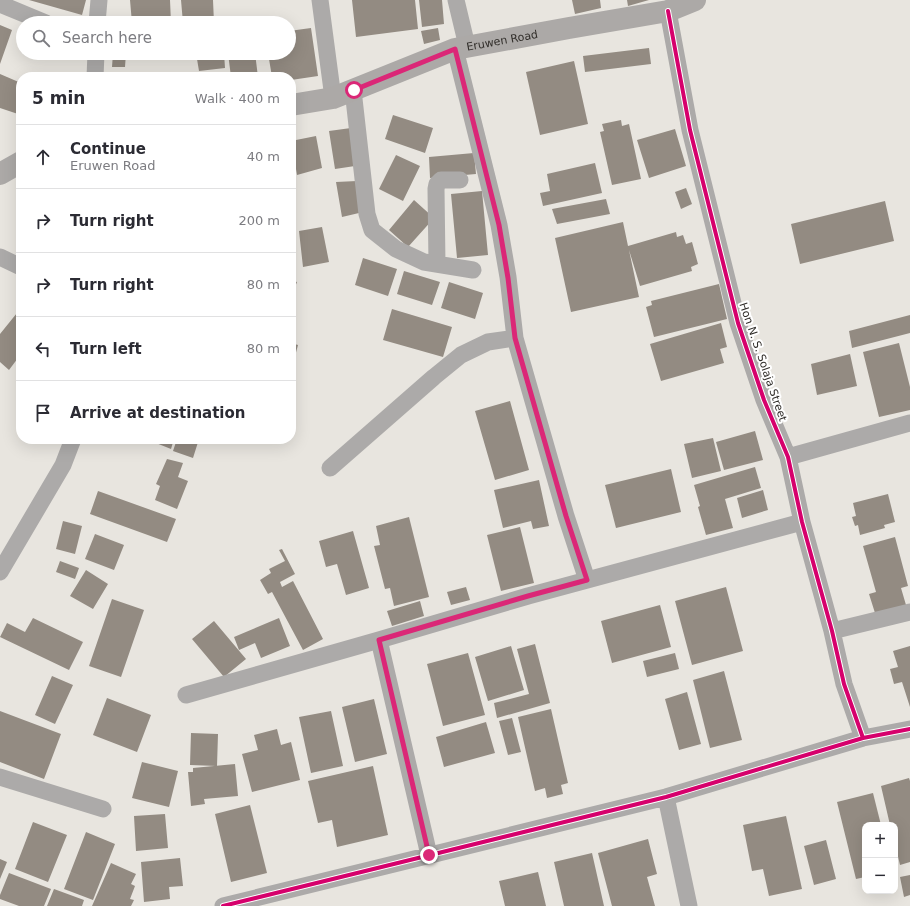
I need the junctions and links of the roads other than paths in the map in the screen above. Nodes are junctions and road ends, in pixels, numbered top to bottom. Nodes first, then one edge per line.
1 (99, 0) edge
2 (320, 0) edge
3 (456, 0) edge
4 (0, 4) edge
5 (681, 4) edge
6 (29, 16) edge
7 (98, 16) edge
8 (461, 48) junction
9 (96, 60) edge
10 (95, 72) edge
11 (354, 90) junction
12 (333, 98) junction
13 (296, 104) edge
14 (16, 165) edge
15 (0, 174) edge
16 (460, 180) dead end
17 (0, 256) edge
18 (16, 264) edge
19 (437, 264) junction
20 (473, 270) dead end
21 (515, 338) junction
22 (910, 423) edge
23 (71, 444) edge
24 (788, 457) junction
25 (330, 468) dead end
26 (802, 522) junction
27 (0, 572) edge
28 (587, 580) junction
29 (910, 612) edge
30 (832, 631) junction
31 (379, 640) junction
32 (186, 695) dead end
33 (910, 729) edge
34 (863, 738) junction
35 (0, 777) edge
36 (666, 796) junction
37 (103, 809) dead end
38 (429, 855) junction
39 (223, 906) edge
40 (689, 906) edge

1 - 7 street
2 - 12 street
3 - 8 street
4 - 6 street
5 - 8 street, Eruwen Road
5 - 24 street, Hon N. S. Solaja Street
8 - 11 street, Eruwen Road
8 - 21 street
9 - 10 street
11 - 12 street, Eruwen Road
11 - 19 street
12 - 13 street, Eruwen Road
14 - 15 street
16 - 19 street
17 - 18 street
19 - 20 street
21 - 25 street
21 - 28 street
22 - 24 street
23 - 27 street
24 - 26 street, Hon N. S. Solaja Street
26 - 28 street
26 - 30 street, Hon N. S. Solaja Street
28 - 31 street
29 - 30 street
30 - 34 street, Hon N. S. Solaja Street
31 - 32 street
31 - 38 street
33 - 34 street
34 - 36 street
35 - 37 street
36 - 38 street
36 - 40 street
38 - 39 street

